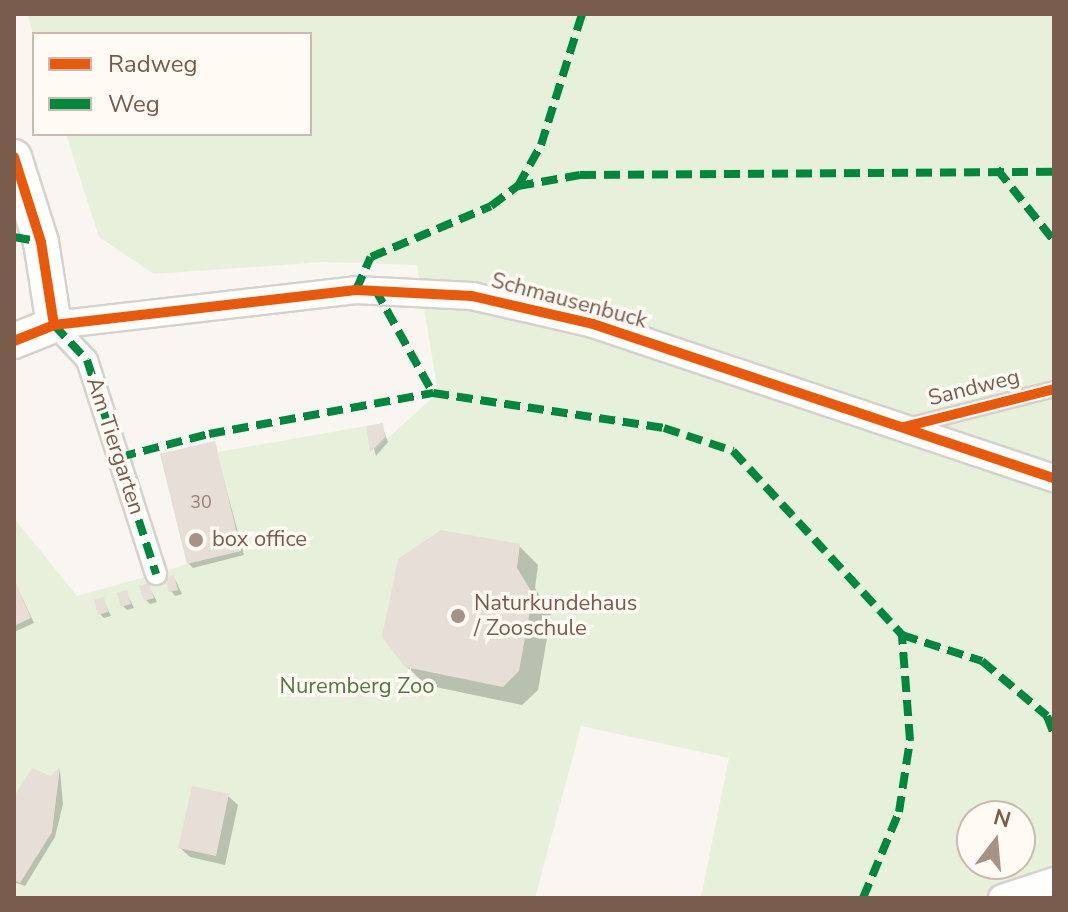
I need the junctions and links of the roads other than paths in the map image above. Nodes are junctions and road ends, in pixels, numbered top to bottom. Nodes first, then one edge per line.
1 (14, 157) edge
2 (54, 325) junction
3 (14, 341) edge
4 (1054, 389) edge
5 (904, 427) junction
6 (1054, 478) edge
7 (156, 574) dead end
8 (1054, 881) edge
9 (1002, 898) edge

1 - 2 street
2 - 3 street
2 - 5 street, Schmausenbuck
2 - 7 street, Am Tiergarten
4 - 5 lane, Sandweg
5 - 6 street, Schmausenbuck
8 - 9 street

